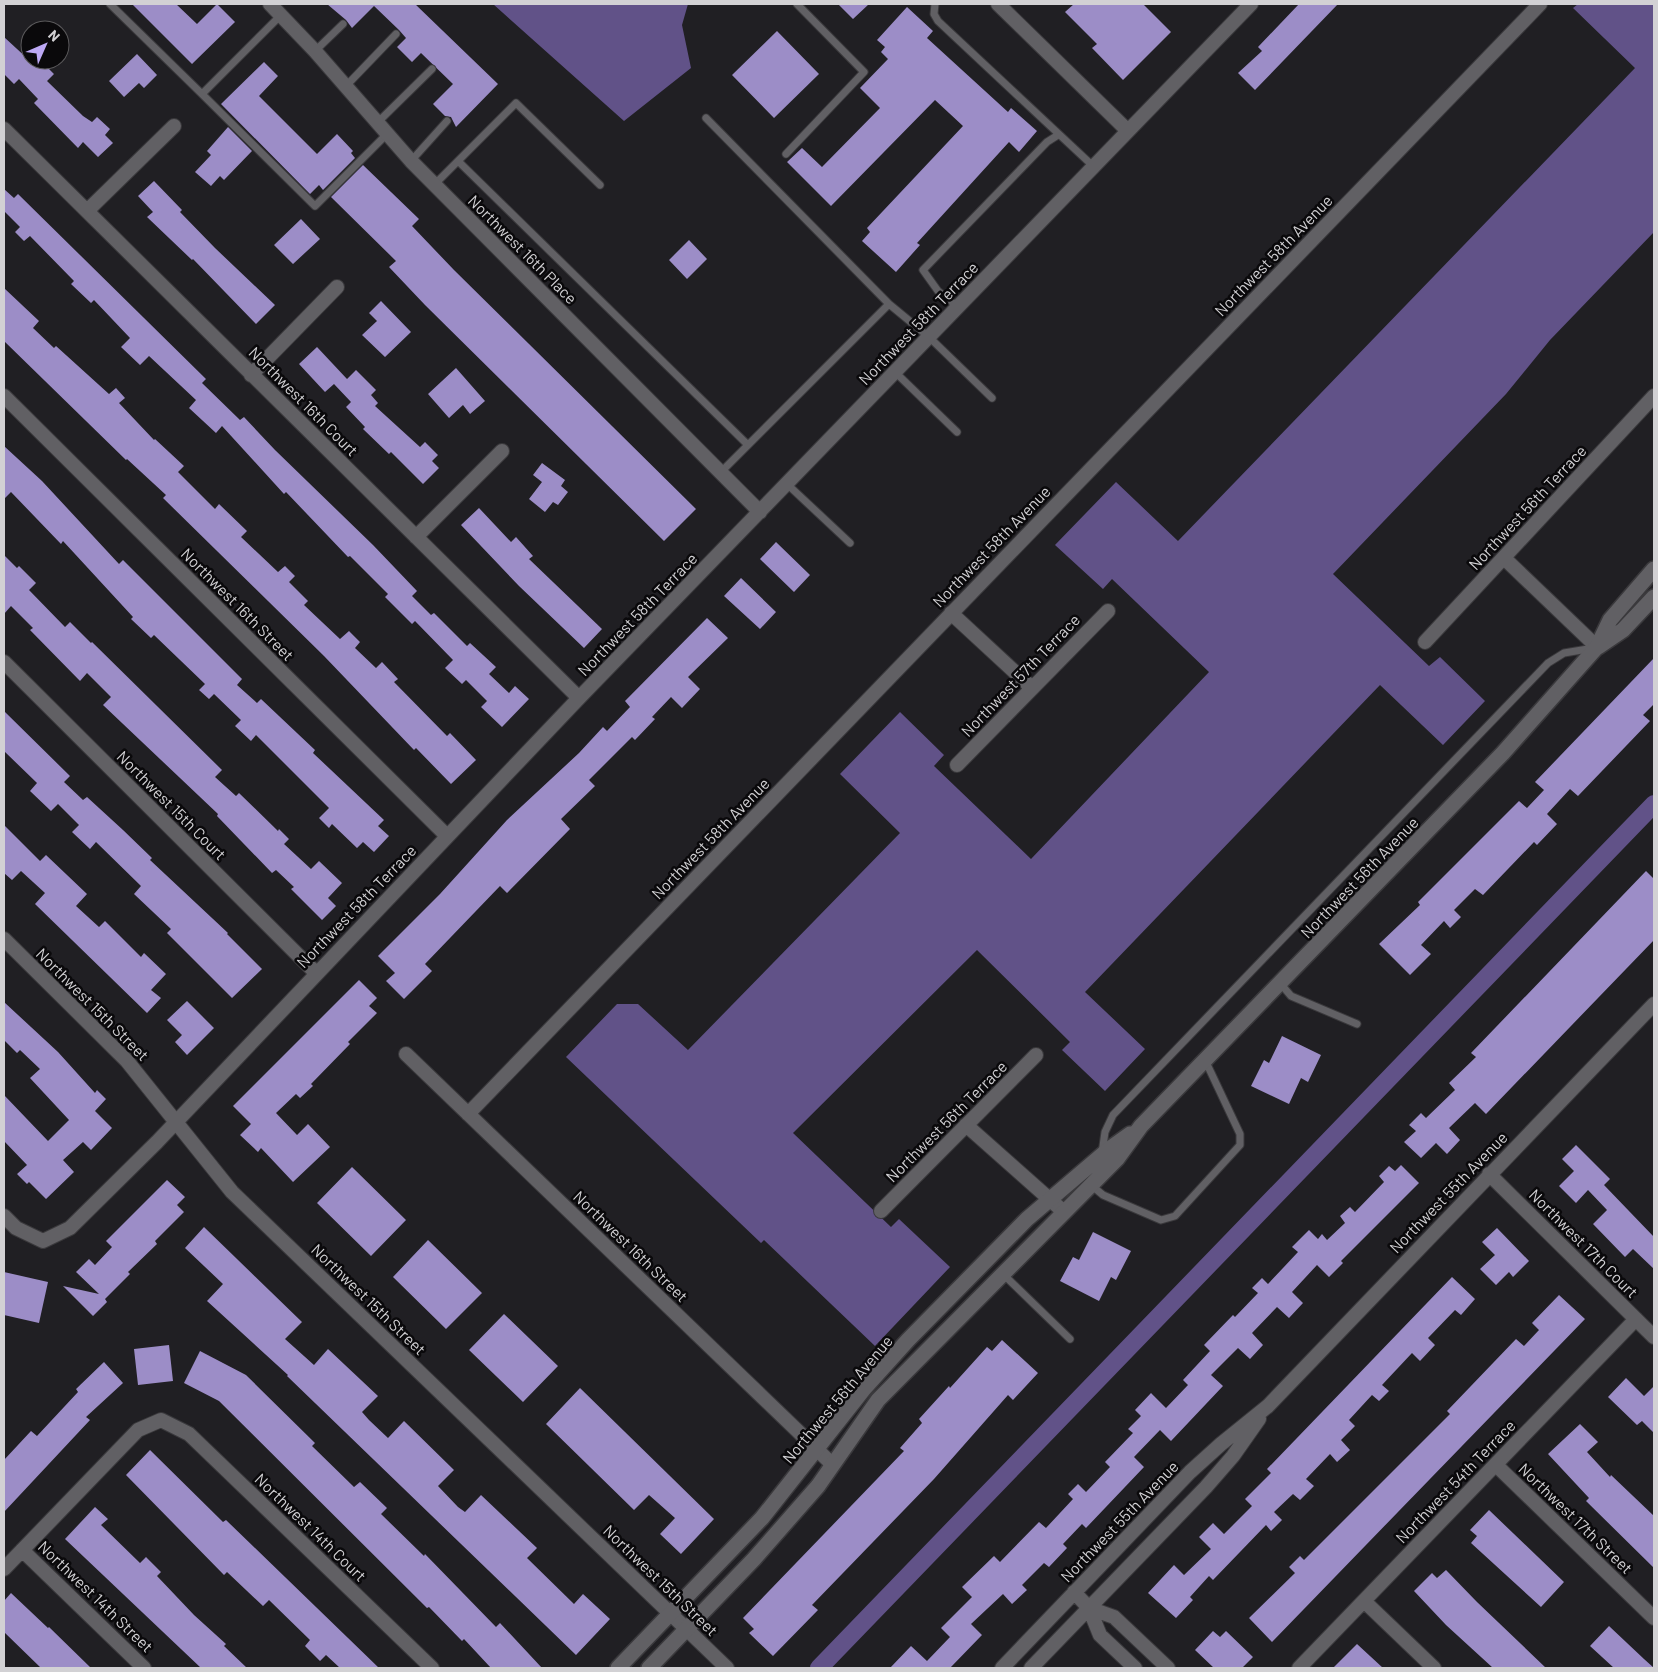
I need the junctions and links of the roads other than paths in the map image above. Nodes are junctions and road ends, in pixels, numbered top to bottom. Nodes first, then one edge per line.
1 (110, 4) edge
2 (270, 4) edge
3 (798, 4) edge
4 (935, 4) edge
5 (998, 4) edge
6 (1251, 4) edge
7 (1540, 4) edge
8 (281, 15) junction
9 (343, 24) dead end
10 (396, 34) dead end
11 (315, 51) junction
12 (432, 69) dead end
13 (346, 86) junction
14 (202, 94) junction
15 (706, 118) dead end
16 (446, 121) dead end
17 (174, 126) dead end
18 (382, 128) junction
19 (4, 129) edge
20 (1127, 130) junction
21 (1058, 135) junction
22 (786, 154) dead end
23 (411, 161) junction
24 (458, 161) junction
25 (1093, 166) junction
26 (434, 185) junction
27 (600, 185) dead end
28 (87, 211) junction
29 (337, 287) dead end
30 (889, 304) junction
31 (958, 307) junction
32 (929, 337) junction
33 (895, 372) junction
34 (252, 374) junction
35 (4, 396) edge
36 (1654, 396) edge
37 (992, 398) dead end
38 (958, 432) dead end
39 (748, 445) junction
40 (502, 451) dead end
41 (720, 472) junction
42 (787, 484) junction
43 (760, 512) junction
44 (416, 537) junction
45 (850, 543) dead end
46 (1504, 558) junction
47 (1654, 569) edge
48 (1654, 597) edge
49 (1108, 611) dead end
50 (951, 613) junction
51 (1425, 642) dead end
52 (1597, 648) junction
53 (4, 662) edge
54 (1031, 687) junction
55 (579, 698) junction
56 (957, 765) dead end
57 (448, 836) junction
58 (4, 938) edge
59 (316, 973) junction
60 (1280, 983) junction
61 (1654, 1004) edge
62 (1358, 1024) dead end
63 (406, 1054) dead end
64 (1036, 1055) dead end
65 (1205, 1060) junction
66 (468, 1114) junction
67 (176, 1121) junction
68 (966, 1125) junction
69 (1141, 1126) junction
70 (1102, 1154) junction
71 (1489, 1174) junction
72 (1091, 1185) junction
73 (1049, 1199) junction
74 (881, 1211) dead end
75 (1064, 1212) junction
76 (4, 1216) edge
77 (1003, 1274) junction
78 (1636, 1319) junction
79 (1654, 1337) edge
80 (1070, 1339) dead end
81 (1268, 1406) junction
82 (817, 1449) junction
83 (832, 1464) junction
84 (1496, 1465) junction
85 (22, 1550) junction
86 (4, 1569) edge
87 (1074, 1592) junction
88 (1364, 1601) junction
89 (1090, 1608) junction
90 (671, 1614) junction
91 (1654, 1618) edge
92 (686, 1629) junction
93 (144, 1668) edge
94 (432, 1668) edge
95 (618, 1668) edge
96 (649, 1668) edge
97 (727, 1668) edge
98 (1002, 1668) edge
99 (1031, 1668) edge
100 (1135, 1668) edge
101 (1168, 1668) edge
102 (1299, 1668) edge
103 (1434, 1668) edge

1 - 14 lane
2 - 8 street, Northwest 16th Place
3 - 22 lane
4 - 21 lane
5 - 20 street
6 - 20 street, Northwest 58th Terrace
7 - 50 street, Northwest 58th Avenue
8 - 11 street, Northwest 16th Place
8 - 14 lane
9 - 11 lane
10 - 13 lane
11 - 13 street, Northwest 16th Place
12 - 18 lane
13 - 18 street, Northwest 16th Place
14 - 18 lane
15 - 30 lane
16 - 23 lane
17 - 28 street
18 - 23 street, Northwest 16th Place
19 - 28 street, Northwest 16th Court
20 - 25 street, Northwest 58th Terrace
21 - 25 lane
21 - 31 lane
23 - 26 street, Northwest 16th Place
24 - 26 lane
24 - 27 lane
24 - 39 lane
25 - 31 street, Northwest 58th Terrace
26 - 41 street, Northwest 16th Place
28 - 34 street, Northwest 16th Court
29 - 34 street
30 - 32 lane
30 - 39 lane
31 - 32 street, Northwest 58th Terrace
32 - 33 street, Northwest 58th Terrace
32 - 37 lane
33 - 38 lane
33 - 42 street, Northwest 58th Terrace
34 - 44 street, Northwest 16th Court
35 - 57 street, Northwest 16th Street
36 - 46 street, Northwest 56th Terrace
39 - 41 lane
40 - 44 street
41 - 43 street, Northwest 16th Place
42 - 43 street, Northwest 58th Terrace
42 - 45 lane
43 - 55 street, Northwest 58th Terrace
44 - 55 street, Northwest 16th Court
46 - 51 street, Northwest 56th Terrace
46 - 52 street
47 - 52 street, Northwest 56th Avenue
48 - 52 street, Northwest 56th Avenue
49 - 54 street, Northwest 57th Terrace
50 - 54 street
50 - 66 street, Northwest 58th Avenue
52 - 60 street, Northwest 56th Avenue
52 - 70 lane
53 - 59 street, Northwest 15th Court
54 - 56 street, Northwest 57th Terrace
55 - 57 street, Northwest 58th Terrace
57 - 59 street, Northwest 58th Terrace
58 - 67 street, Northwest 15th Street
59 - 67 street, Northwest 58th Terrace
60 - 62 lane
60 - 65 street, Northwest 56th Avenue
61 - 71 street, Northwest 55th Avenue
63 - 66 street, Northwest 16th Street
64 - 68 street, Northwest 56th Terrace
65 - 69 street, Northwest 56th Avenue
65 - 72 lane
66 - 82 street, Northwest 16th Street
67 - 76 street, Northwest 58th Terrace
67 - 90 street, Northwest 15th Street
68 - 73 street
68 - 74 street, Northwest 56th Terrace
69 - 70 street, Northwest 56th Avenue
69 - 72 street, Northwest 56th Avenue
70 - 73 street, Northwest 56th Avenue
71 - 78 street, Northwest 17th Court
71 - 81 street, Northwest 55th Avenue
72 - 75 street, Northwest 56th Avenue
73 - 75 street
73 - 82 street, Northwest 56th Avenue
75 - 77 street, Northwest 56th Avenue
77 - 80 lane
77 - 83 street, Northwest 56th Avenue
78 - 79 street, Northwest 17th Court
78 - 84 street, Northwest 54th Terrace
81 - 87 street, Northwest 55th Avenue
81 - 89 street, Northwest 55th Avenue
82 - 83 street, Northwest 16th Street
82 - 90 street, Northwest 56th Avenue
83 - 92 street, Northwest 56th Avenue
84 - 88 street, Northwest 54th Terrace
84 - 91 street, Northwest 17th Street
85 - 86 street
85 - 93 street, Northwest 14th Street
85 - 94 street, Northwest 14th Court
87 - 89 street
87 - 98 street, Northwest 55th Avenue
88 - 102 street, Northwest 54th Terrace
88 - 103 street
89 - 99 street, Northwest 55th Avenue
89 - 100 street
89 - 101 street
90 - 92 street, Northwest 15th Street
90 - 95 street, Northwest 56th Avenue
92 - 96 street, Northwest 56th Avenue
92 - 97 street, Northwest 15th Street

